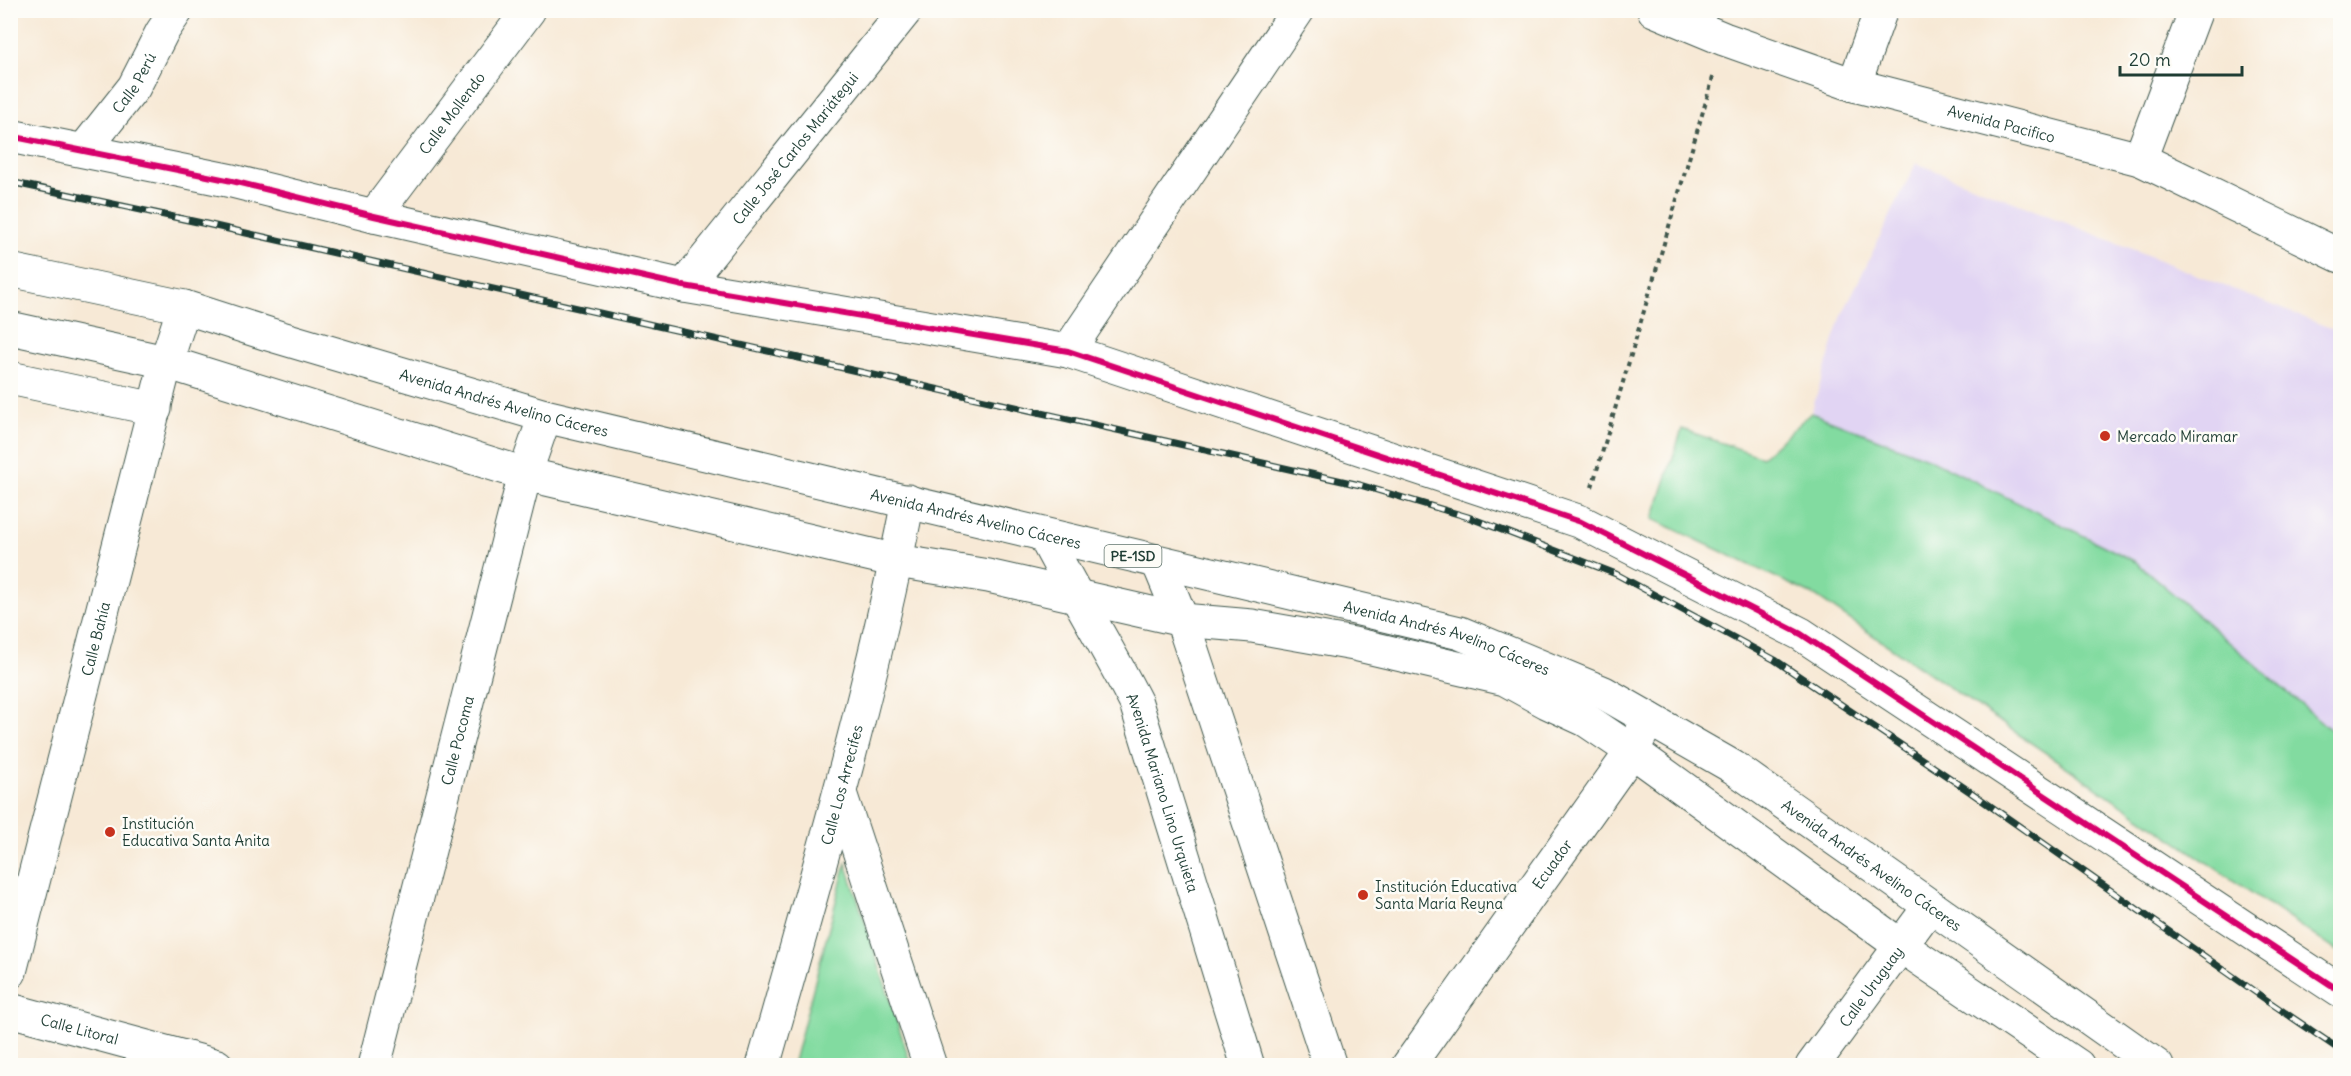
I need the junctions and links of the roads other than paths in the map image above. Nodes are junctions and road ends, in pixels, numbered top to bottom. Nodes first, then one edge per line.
1 (177, 10) edge
2 (529, 10) edge
3 (906, 10) edge
4 (1298, 10) edge
5 (1654, 10) edge
6 (1881, 10) edge
7 (2196, 10) edge
8 (1854, 85) junction
9 (10, 136) edge
10 (84, 150) junction
11 (2140, 159) junction
12 (374, 216) junction
13 (2340, 255) edge
14 (10, 270) edge
15 (684, 286) junction
16 (184, 306) junction
17 (10, 328) edge
18 (1068, 351) junction
19 (166, 362) junction
20 (10, 378) edge
21 (155, 409) junction
22 (545, 416) junction
23 (525, 474) junction
24 (908, 501) junction
25 (1044, 535) junction
26 (897, 561) junction
27 (1158, 562) junction
28 (1076, 597) junction
29 (1182, 620) junction
30 (1649, 719) junction
31 (1632, 751) junction
32 (840, 793) junction
33 (1929, 906) junction
34 (1900, 946) junction
35 (10, 972) edge
36 (2340, 991) edge
37 (10, 1010) edge
38 (217, 1065) edge
39 (374, 1065) edge
40 (763, 1065) edge
41 (930, 1065) edge
42 (1248, 1065) edge
43 (1330, 1065) edge
44 (1408, 1065) edge
45 (1812, 1065) edge
46 (2078, 1065) edge
47 (2157, 1065) edge

1 - 10 main road, Calle Perú
2 - 12 main road, Calle Mollendo
3 - 15 main road, Calle José Carlos Mariátegui
4 - 18 main road
5 - 8 main road, Avenida Pacifico
6 - 8 main road
7 - 11 main road
8 - 11 main road, Avenida Pacifico
9 - 10 main road
10 - 12 main road
11 - 13 main road, Avenida Pacifico
12 - 15 main road
14 - 16 main road, Avenida Andrés Avelino Cáceres / PE-1SD
15 - 18 main road
16 - 19 main road, Calle Bahía
16 - 22 main road, Avenida Andrés Avelino Cáceres / PE-1SD
17 - 19 main road, Avenida Andrés Avelino Cáceres
18 - 36 main road
19 - 21 main road, Calle Bahía
19 - 23 main road, Avenida Andrés Avelino Cáceres
20 - 21 main road
21 - 35 main road, Calle Bahía
22 - 23 main road, Calle Pocoma
22 - 24 main road, Avenida Andrés Avelino Cáceres / PE-1SD
23 - 26 main road, Avenida Andrés Avelino Cáceres
23 - 39 main road, Calle Pocoma
24 - 25 main road, Avenida Andrés Avelino Cáceres / PE-1SD
24 - 26 main road, Calle Los Arrecifes
25 - 27 main road, Avenida Andrés Avelino Cáceres / PE-1SD
25 - 28 main road, Avenida Mariano Lino Urquieta
26 - 28 main road, Avenida Andrés Avelino Cáceres
26 - 32 main road, Calle Los Arrecifes
27 - 29 main road
27 - 30 main road, Avenida Andrés Avelino Cáceres / PE-1SD
28 - 29 main road, Avenida Andrés Avelino Cáceres
28 - 42 main road, Avenida Mariano Lino Urquieta
29 - 31 main road, Avenida Andrés Avelino Cáceres
29 - 43 main road
30 - 31 main road, Ecuador
30 - 33 main road, Avenida Andrés Avelino Cáceres / PE-1SD
31 - 34 main road, Avenida Andrés Avelino Cáceres
31 - 44 main road, Ecuador
32 - 40 main road, Calle Los Arrecifes
32 - 41 main road
33 - 34 main road, Calle Uruguay
33 - 47 main road, Avenida Andrés Avelino Cáceres / PE-1SD
34 - 45 main road, Calle Uruguay
34 - 46 main road, Avenida Andrés Avelino Cáceres
37 - 38 main road, Calle Litoral

